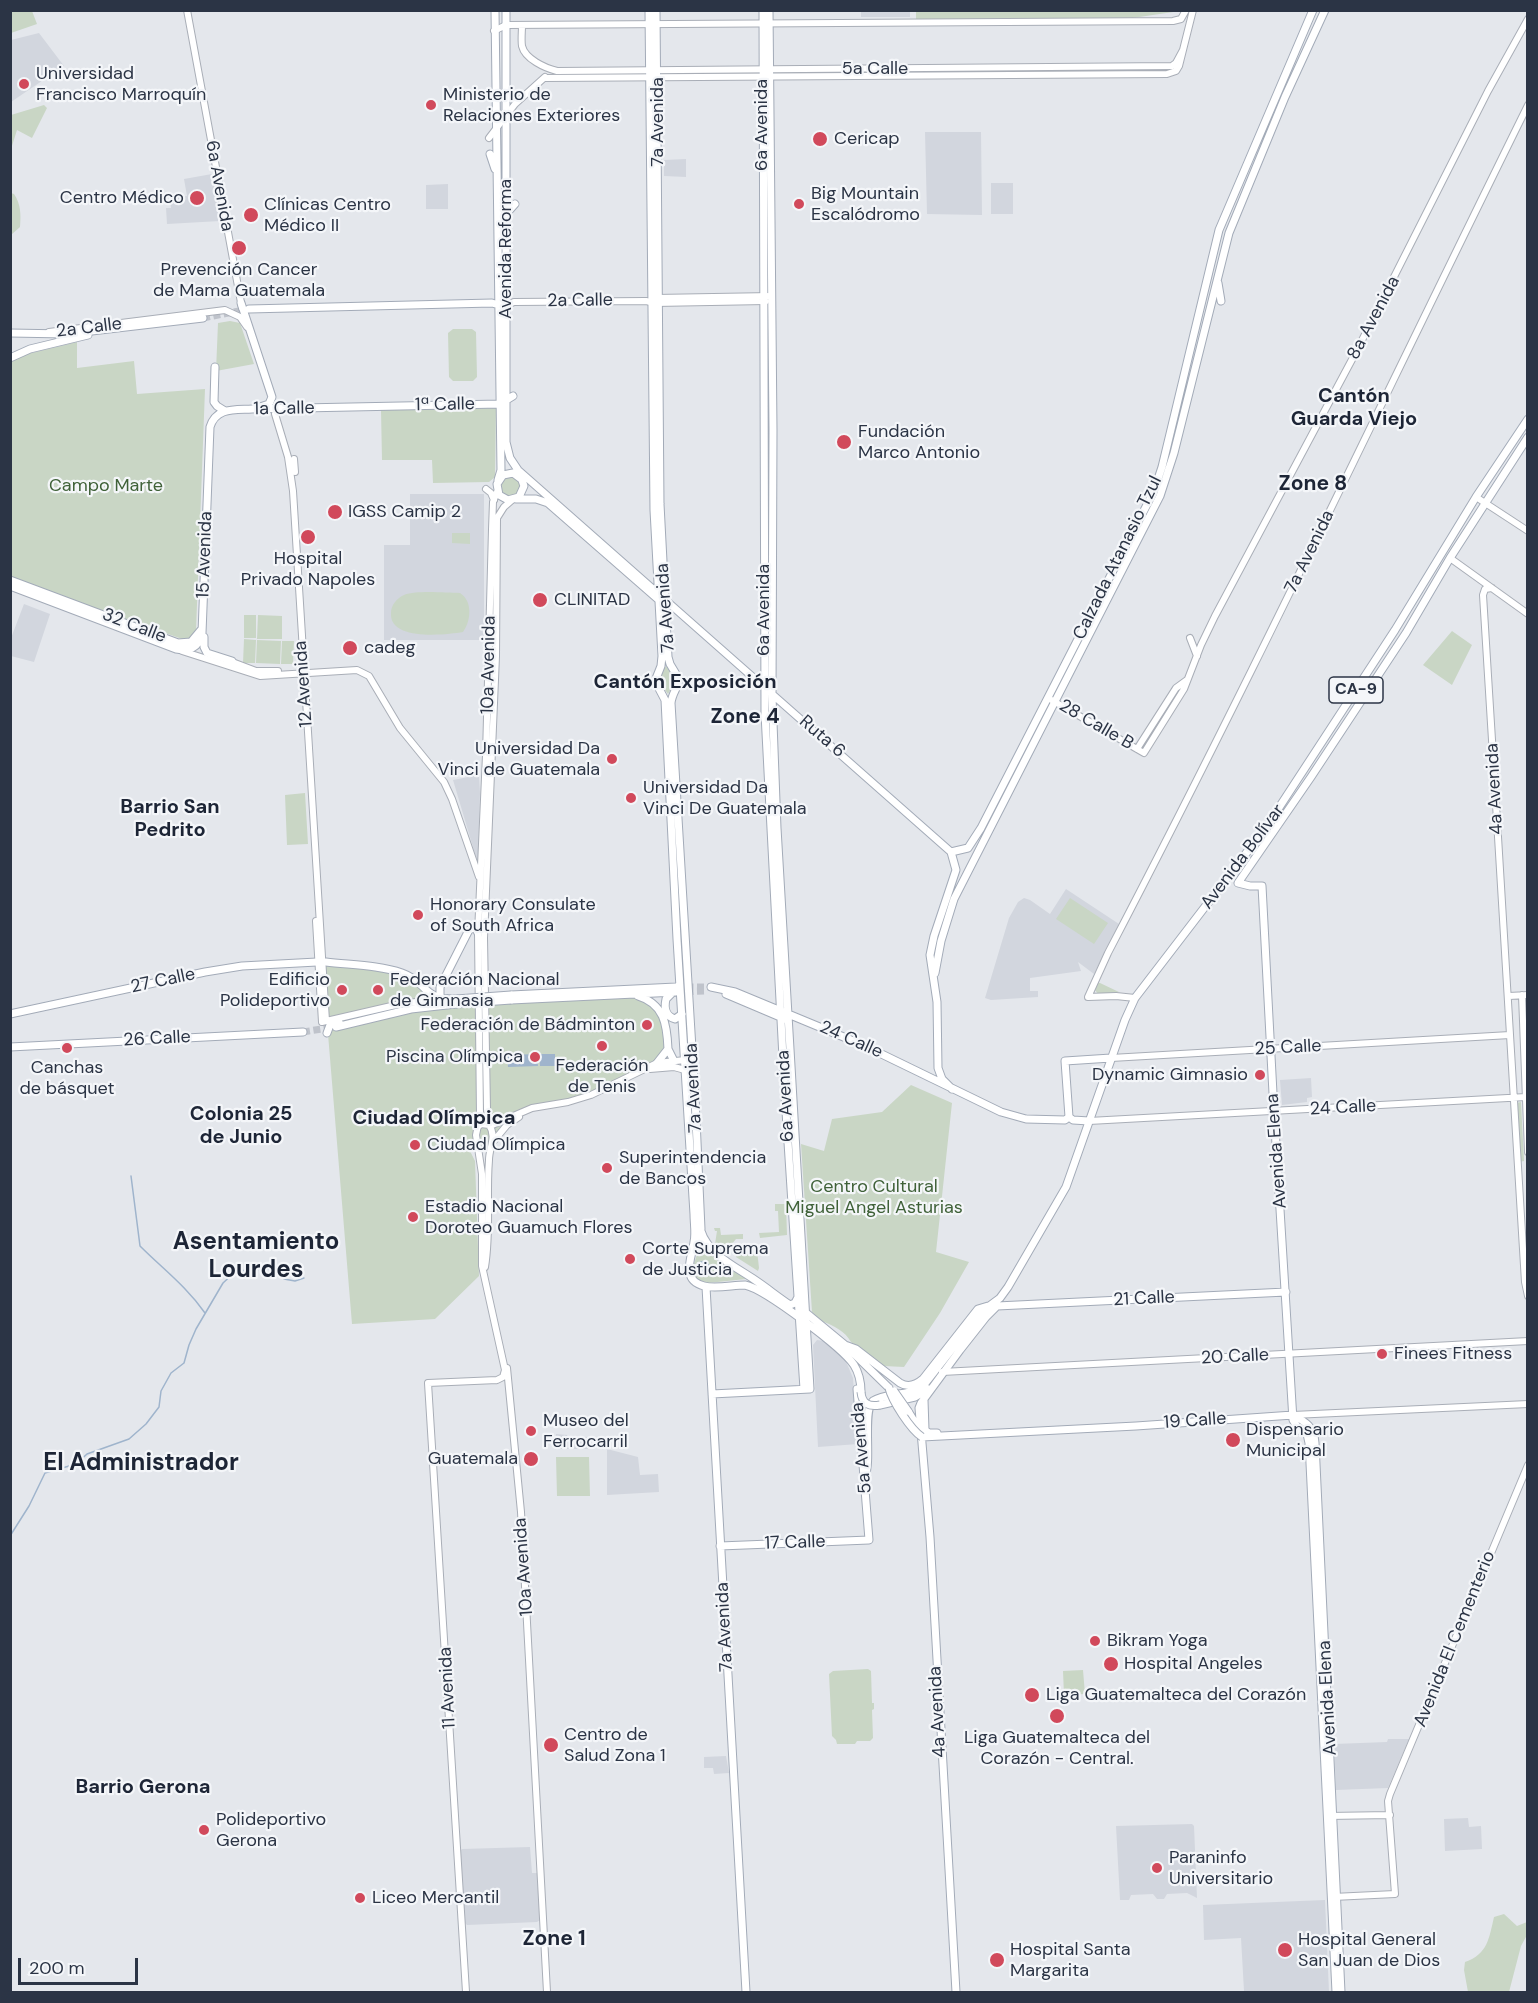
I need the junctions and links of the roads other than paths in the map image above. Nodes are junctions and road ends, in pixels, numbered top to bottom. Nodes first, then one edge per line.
1 (187, 10) edge
2 (506, 10) edge
3 (649, 10) edge
4 (656, 10) edge
5 (763, 10) edge
6 (770, 10) edge
7 (1186, 10) edge
8 (1193, 10) edge
9 (1313, 10) edge
10 (1325, 10) edge
11 (495, 13) edge
12 (1527, 19) edge
13 (653, 24) junction
14 (766, 24) junction
15 (506, 25) junction
16 (522, 26) junction
17 (494, 31) junction
18 (1183, 50) junction
19 (557, 71) junction
20 (766, 73) junction
21 (654, 74) junction
22 (544, 78) junction
23 (1527, 105) edge
24 (506, 116) junction
25 (497, 128) junction
26 (489, 138) dead end
27 (490, 154) dead end
28 (498, 177) junction
29 (515, 204) dead end
30 (506, 214) junction
31 (1217, 280) junction
32 (768, 298) junction
33 (654, 300) junction
34 (1221, 301) dead end
35 (503, 302) junction
36 (241, 303) junction
37 (249, 309) tunnel mouth
38 (204, 318) tunnel mouth
39 (108, 330) junction
40 (249, 330) junction
41 (10, 333) edge
42 (44, 333) junction
43 (10, 358) edge
44 (215, 367) dead end
45 (268, 394) dead end
46 (506, 400) junction
47 (374, 407) joint
48 (252, 409) junction
49 (225, 411) junction
50 (275, 414) dead end
51 (1527, 419) edge
52 (1527, 437) edge
53 (294, 459) dead end
54 (518, 470) junction
55 (521, 479) junction
56 (498, 480) junction
57 (530, 480) junction
58 (486, 489) dead end
59 (293, 491) junction
60 (498, 492) junction
61 (1476, 497) junction
62 (494, 500) junction
63 (514, 500) junction
64 (1486, 503) junction
65 (1527, 531) edge
66 (1450, 558) junction
67 (10, 580) edge
68 (10, 586) edge
69 (1492, 588) junction
70 (662, 599) junction
71 (1518, 606) junction
72 (1527, 606) edge
73 (1527, 614) edge
74 (203, 622) junction
75 (1190, 638) dead end
76 (489, 643) junction
77 (176, 649) junction
78 (1197, 656) junction
79 (203, 657) junction
80 (232, 661) junction
81 (304, 673) junction
82 (1188, 680) junction
83 (495, 684) junction
84 (764, 686) junction
85 (772, 693) junction
86 (1048, 698) junction
87 (1056, 702) junction
88 (1137, 749) junction
89 (1144, 753) joint
90 (488, 790) junction
91 (951, 852) junction
92 (316, 877) junction
93 (480, 880) junction
94 (1262, 886) joint
95 (478, 933) junction
96 (317, 962) dead end
97 (327, 962) dead end
98 (388, 969) junction
99 (413, 971) dead end
100 (934, 978) junction
101 (711, 989) tunnel mouth
102 (675, 990) junction
103 (633, 994) junction
104 (1525, 995) edge
105 (1509, 996) junction
106 (511, 998) junction
107 (1135, 998) junction
108 (440, 999) junction
109 (456, 1002) junction
110 (429, 1005) junction
111 (10, 1014) edge
112 (682, 1014) junction
113 (785, 1016) junction
114 (324, 1022) junction
115 (482, 1026) junction
116 (336, 1027) tunnel mouth
117 (303, 1032) tunnel mouth
118 (327, 1033) tunnel mouth
119 (1510, 1035) junction
120 (10, 1047) edge
121 (668, 1048) junction
122 (1270, 1049) junction
123 (1111, 1058) junction
124 (685, 1060) junction
125 (674, 1061) junction
126 (657, 1063) junction
127 (647, 1070) junction
128 (685, 1070) junction
129 (952, 1089) junction
130 (1526, 1097) junction
131 (1514, 1098) junction
132 (487, 1108) junction
133 (532, 1108) junction
134 (1274, 1112) junction
135 (1070, 1117) junction
136 (503, 1120) junction
137 (1023, 1120) junction
138 (1089, 1121) junction
139 (490, 1125) junction
140 (478, 1127) junction
141 (492, 1144) junction
142 (478, 1145) junction
143 (1527, 1152) edge
144 (701, 1229) junction
145 (689, 1269) junction
146 (746, 1275) junction
147 (706, 1287) junction
148 (1286, 1292) junction
149 (768, 1295) junction
150 (1527, 1296) edge
151 (798, 1298) junction
152 (798, 1306) junction
153 (989, 1306) junction
154 (807, 1314) junction
155 (799, 1318) junction
156 (807, 1325) junction
157 (824, 1338) junction
158 (1527, 1341) edge
159 (845, 1345) junction
160 (808, 1347) junction
161 (1289, 1354) junction
162 (848, 1358) junction
163 (942, 1372) junction
164 (497, 1380) junction
165 (931, 1387) junction
166 (889, 1388) junction
167 (807, 1389) junction
168 (712, 1394) junction
169 (509, 1397) junction
170 (924, 1398) junction
171 (1527, 1404) edge
172 (1293, 1415) junction
173 (921, 1431) junction
174 (975, 1433) junction
175 (1527, 1465) edge
176 (865, 1476) junction
177 (869, 1540) joint
178 (720, 1546) junction
179 (1388, 1801) junction
180 (1380, 1815) junction
181 (1390, 1815) junction
182 (1330, 1816) junction
183 (1334, 1897) junction
184 (466, 1992) edge
185 (547, 1992) edge
186 (746, 1992) edge
187 (956, 1992) edge
188 (1335, 1992) edge
189 (1341, 1992) edge

1 - 36 main road, 6a Avenida
2 - 15 main road, Avenida Reforma
3 - 13 main road, 7a Avenida
4 - 13 main road, 7a Avenida
5 - 14 main road, 6a Avenida
6 - 14 main road, 6a Avenida
7 - 14 main road
8 - 18 main road
9 - 86 main road, Calzada Atanasio Tzul
10 - 31 main road, Calzada Atanasio Tzul
11 - 15 main road
11 - 17 main road, Avenida Reforma
12 - 78 main road, 8a Avenida
13 - 14 main road
13 - 16 main road
13 - 21 main road, 7a Avenida
14 - 20 main road, 6a Avenida
15 - 16 main road
15 - 17 main road
15 - 24 main road, Avenida Reforma
16 - 19 main road, 5a Calle
17 - 25 main road, Avenida Reforma
18 - 20 main road, 5a Calle
18 - 20 main road, 5a Calle
19 - 21 main road, 5a Calle
19 - 22 main road, 5a Calle
20 - 21 main road, 5a Calle
20 - 32 main road, 6a Avenida
21 - 22 main road, 5a Calle
21 - 33 main road, 7a Avenida
22 - 24 main road, 5a Calle
23 - 107 main road, 7a Avenida
24 - 25 main road, 5a Calle
24 - 30 main road, Avenida Reforma
25 - 26 main road, 5a Calle
25 - 28 main road, Avenida Reforma
27 - 28 main road
28 - 35 main road, Avenida Reforma
29 - 30 main road
30 - 35 main road, Avenida Reforma
31 - 34 main road
31 - 87 main road, Calzada Atanasio Tzul
32 - 33 main road, 2a Calle
32 - 84 main road, 6a Avenida
32 - 85 main road, 6a Avenida
33 - 35 main road, 2a Calle
33 - 70 main road, 7a Avenida
35 - 37 main road, 2a Calle
35 - 46 main road, Avenida Reforma
36 - 40 main road, 6a Avenida
36 - 48 main road
38 - 39 main road, 2a Calle
39 - 42 main road, 2a Calle
39 - 43 main road
40 - 42 main road, 2a Calle
40 - 45 main road, 6a Avenida
41 - 42 main road
44 - 49 main road
46 - 47 main road, 1ª Calle
46 - 54 main road, Avenida Reforma
46 - 56 main road, Avenida Reforma
47 - 48 main road, 1a Calle
48 - 49 main road, 1a Calle
49 - 74 main road, 15 Avenida
50 - 59 main road
51 - 61 main road, Avenida Bolívar / CA-9
52 - 64 main road, Avenida Bolívar / CA-9
53 - 59 main road
54 - 55 main road
54 - 57 main road, Avenida Reforma
55 - 56 main road
55 - 57 main road
55 - 63 main road
56 - 60 main road
57 - 70 main road, Ruta 6
58 - 62 main road
59 - 81 main road, 12 Avenida
60 - 62 main road, 10a Avenida
60 - 63 main road
61 - 64 main road
61 - 107 main road, Avenida Bolívar / CA-9
62 - 76 main road, 10a Avenida
63 - 70 main road, Ruta 6
63 - 83 main road, 10a Avenida
64 - 65 main road
64 - 66 main road, Avenida Bolívar / CA-9
66 - 69 main road
66 - 94 main road, Avenida Bolívar / CA-9
67 - 74 main road, 32 Calle
68 - 77 main road, 32 Calle
69 - 71 main road
69 - 105 main road, 4a Avenida
70 - 84 main road, Ruta 6
70 - 112 main road, 7a Avenida
70 - 144 main road, 7a Avenida
71 - 72 main road
71 - 73 main road
74 - 77 main road, 32 Calle
74 - 80 main road
75 - 78 main road
76 - 83 main road
76 - 90 main road, 10a Avenida
77 - 79 main road, 32 Calle
78 - 82 main road, 8a Avenida
79 - 80 main road, 32 Calle
79 - 81 main road, 32 Calle
80 - 81 main road, 32 Calle
81 - 92 main road, 12 Avenida
81 - 93 main road, 32 Calle
82 - 88 main road, 8a Avenida
82 - 89 main road, 8a Avenida
83 - 90 main road, 10a Avenida
84 - 85 main road, Ruta 6
84 - 113 main road, 6a Avenida
85 - 91 main road, Ruta 6
85 - 113 main road, 6a Avenida
86 - 87 main road, 28 Calle B
86 - 91 main road, Calzada Atanasio Tzul
87 - 88 main road, 28 Calle B
87 - 100 main road, Calzada Atanasio Tzul
88 - 89 main road, 28 Calle B
90 - 93 main road, 10a Avenida
90 - 115 main road, 10a Avenida
91 - 100 main road, Calzada Atanasio Tzul
92 - 114 main road, 12 Avenida
92 - 114 main road, 12 Avenida
93 - 95 main road, 10a Avenida
94 - 122 main road, Avenida Elena
95 - 108 main road
95 - 115 main road, 10a Avenida
96 - 111 main road, 27 Calle
97 - 98 main road
98 - 99 main road
98 - 108 main road
100 - 129 main road, Calzada Atanasio Tzul
101 - 113 main road, 24 Calle
102 - 103 main road
102 - 106 main road
102 - 112 main road
103 - 106 main road
103 - 121 main road
104 - 105 main road
104 - 130 main road
105 - 119 main road
106 - 109 main road, bridge
107 - 123 main road, Avenida Bolívar / CA-9
108 - 109 main road
108 - 114 main road
109 - 110 main road
110 - 116 main road
110 - 118 main road
112 - 124 main road, 7a Avenida
113 - 129 main road, 24 Calle
113 - 137 main road, 24 Calle
113 - 151 main road, 6a Avenida
113 - 154 main road, 6a Avenida
115 - 132 main road, 10a Avenida
115 - 140 main road, 10a Avenida
117 - 120 main road, 26 Calle
119 - 122 main road, 25 Calle
119 - 131 main road
121 - 125 main road
121 - 126 main road
122 - 123 main road, 25 Calle
122 - 134 main road, Avenida Elena
123 - 135 main road, 25 Calle
123 - 138 main road, Avenida Bolívar / CA-9
124 - 125 main road
124 - 128 main road, 7a Avenida
125 - 126 main road
126 - 127 main road
127 - 128 main road
127 - 133 main road
128 - 145 main road, 7a Avenida
129 - 137 main road, 24 Calle
130 - 131 main road, 24 Calle
130 - 143 main road
131 - 134 main road, 24 Calle
131 - 150 main road
132 - 136 main road
132 - 139 main road, 10a Avenida
133 - 136 main road
133 - 141 main road
134 - 138 main road, 24 Calle
134 - 148 main road, Avenida Elena
135 - 137 main road, 24 Calle
135 - 138 main road, 24 Calle
136 - 139 main road
137 - 138 main road, 24 Calle
138 - 153 main road, Avenida Bolívar
139 - 140 main road
139 - 141 main road
140 - 142 main road
141 - 142 main road
141 - 169 main road, 10a Avenida
142 - 164 main road
144 - 145 main road, 7a Avenida
144 - 146 main road
145 - 147 main road
146 - 149 main road
146 - 151 main road
147 - 149 main road
147 - 168 main road, 7a Avenida
148 - 161 main road, Avenida Elena
148 - 163 main road, 21 Calle
149 - 155 main road
151 - 152 main road, 6a Avenida
152 - 154 main road
152 - 155 main road, 6a Avenida
153 - 159 main road
153 - 176 main road
154 - 156 main road, 6a Avenida
154 - 159 main road
155 - 156 main road
155 - 167 main road, 6a Avenida
156 - 157 main road
156 - 160 main road, 6a Avenida
157 - 160 main road
157 - 162 main road
158 - 161 main road, 20 Calle
159 - 166 main road
160 - 167 main road, 6a Avenida
161 - 163 main road, 20 Calle
161 - 172 main road, Avenida Elena
162 - 165 main road, bridge
162 - 176 main road, 5a Avenida
163 - 165 main road
164 - 169 main road
164 - 184 main road, 11 Avenida
165 - 170 main road
166 - 173 main road, bridge
166 - 174 main road, 19 Calle, bridge
167 - 168 main road
168 - 178 main road, 7a Avenida
169 - 185 main road, 10a Avenida
170 - 173 main road
170 - 174 main road
171 - 172 main road, 19 Calle
172 - 174 main road, 19 Calle
172 - 182 main road, Avenida Elena
173 - 187 main road, 4a Avenida
175 - 179 main road, Avenida El Cementerio
176 - 177 main road, 5a Avenida
177 - 178 main road, 17 Calle
178 - 186 main road, 7a Avenida
179 - 180 main road, Avenida El Cementerio
179 - 181 main road
180 - 181 main road
180 - 182 main road
181 - 183 main road
182 - 183 main road, Avenida Elena
183 - 188 main road, Avenida Elena
183 - 189 main road, Avenida Elena

